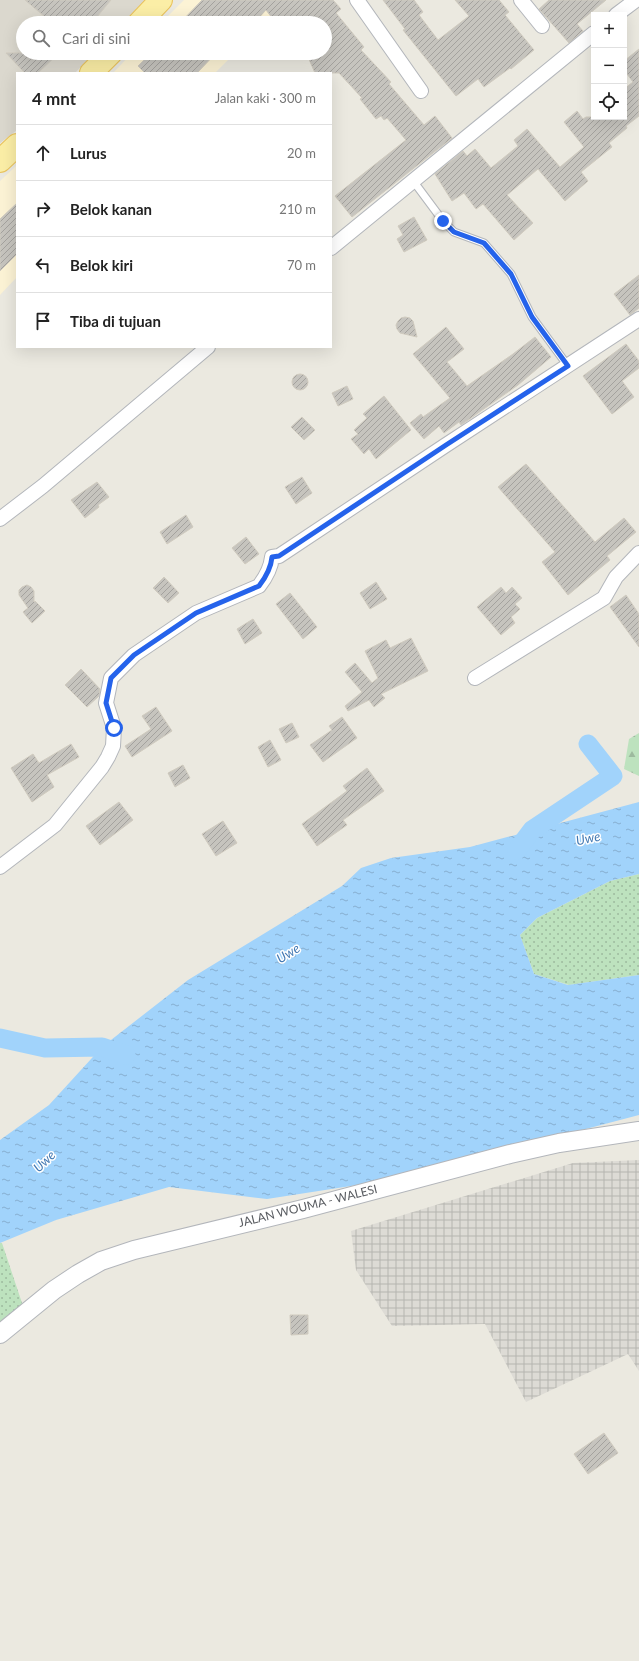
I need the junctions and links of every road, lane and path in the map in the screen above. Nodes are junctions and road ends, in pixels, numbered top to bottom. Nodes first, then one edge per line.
1 (161, 0) edge
2 (357, 0) edge
3 (521, 0) edge
4 (636, 0) edge
5 (620, 12) edge
6 (146, 16) edge
7 (542, 26) dead end
8 (591, 34) edge
9 (104, 60) edge
10 (93, 72) edge
11 (421, 91) dead end
12 (16, 146) edge
13 (0, 161) edge
14 (414, 182) junction
15 (332, 247) edge
16 (639, 319) edge
17 (207, 348) edge
18 (568, 366) junction
19 (0, 519) edge
20 (639, 553) edge
21 (476, 678) dead end
22 (0, 867) edge
23 (639, 1131) edge
24 (0, 1334) edge

1 - 6 main road
2 - 11 street
3 - 7 street
4 - 5 street
8 - 14 street
9 - 10 main road
12 - 13 main road
14 - 15 street
14 - 18 lane
16 - 18 street
17 - 19 street
18 - 22 street
20 - 21 street
23 - 24 street, JALAN WOUMA - WALESI

